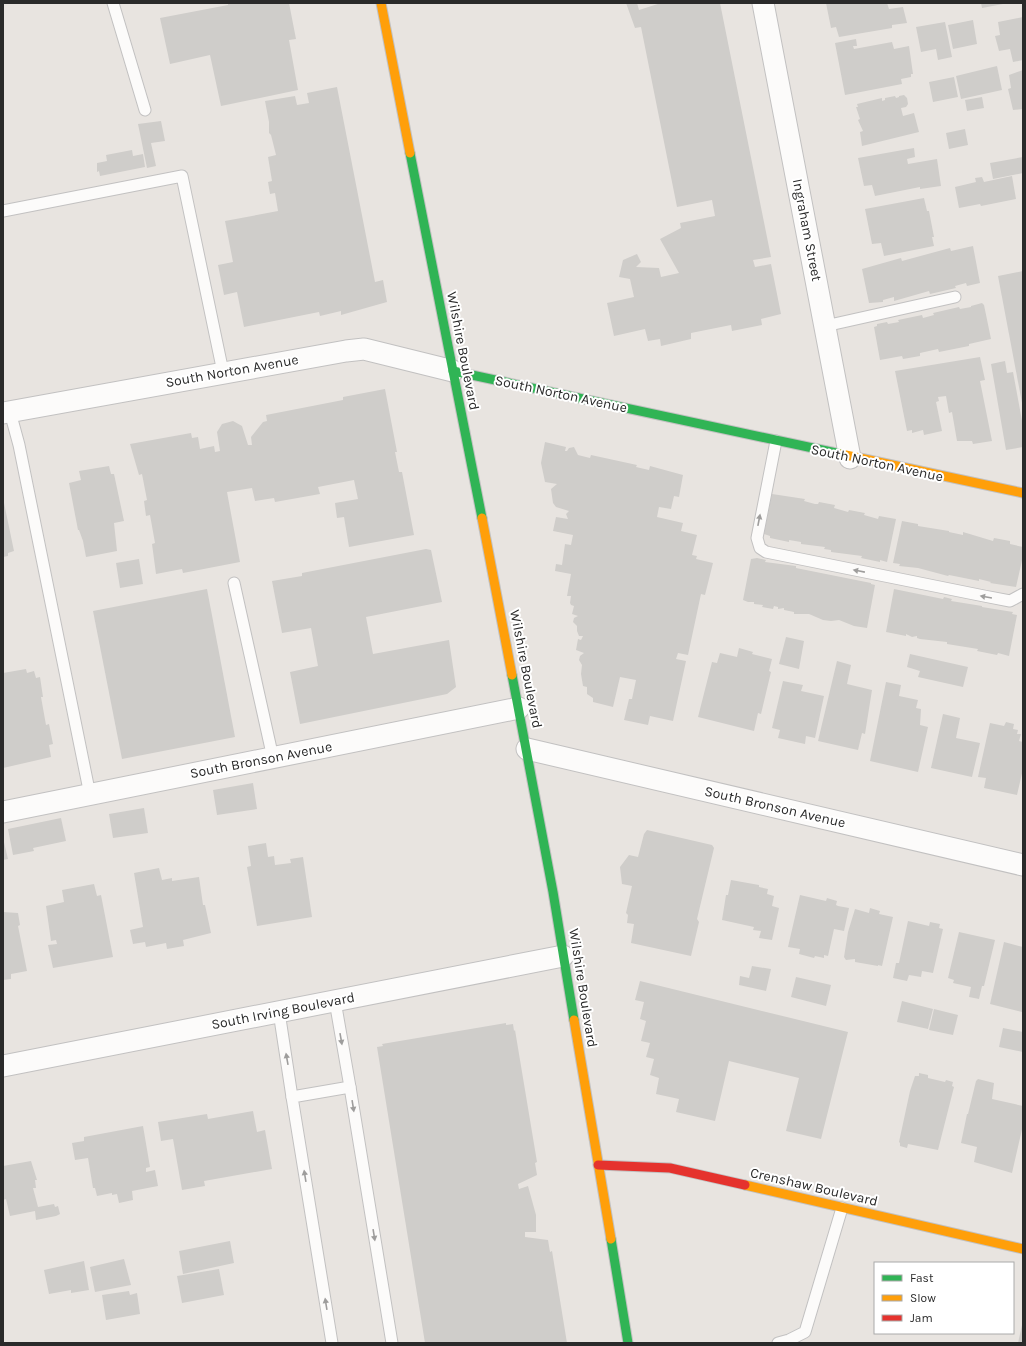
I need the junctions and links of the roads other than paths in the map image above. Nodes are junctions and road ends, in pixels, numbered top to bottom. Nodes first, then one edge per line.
1 (114, 3) edge
2 (381, 3) edge
3 (763, 3) edge
4 (145, 110) dead end
5 (3, 211) edge
6 (955, 297) dead end
7 (825, 326) junction
8 (453, 371) junction
9 (223, 372) junction
10 (7, 413) edge
11 (776, 441) junction
12 (850, 458) junction
13 (1023, 493) edge
14 (234, 583) dead end
15 (1023, 594) edge
16 (519, 708) junction
17 (527, 749) junction
18 (273, 758) junction
19 (90, 795) junction
20 (3, 812) edge
21 (1023, 866) edge
22 (563, 956) junction
23 (335, 1001) junction
24 (279, 1012) junction
25 (3, 1066) edge
26 (350, 1087) junction
27 (292, 1098) junction
28 (598, 1165) junction
29 (842, 1208) junction
30 (1023, 1249) edge
31 (332, 1343) edge
32 (392, 1343) edge
33 (628, 1343) edge
34 (778, 1343) edge

1 - 4 lane
2 - 8 main road, Wilshire Boulevard
3 - 7 street, Ingraham Street
5 - 9 lane
6 - 7 lane
7 - 12 street, Ingraham Street
8 - 9 street, South Norton Avenue
8 - 11 main road, South Norton Avenue
8 - 16 main road, Wilshire Boulevard
9 - 10 street, South Norton Avenue
10 - 19 lane
11 - 12 main road, South Norton Avenue
15 -> 11 lane
12 - 13 main road, South Norton Avenue
14 - 18 lane
16 - 17 main road, Wilshire Boulevard
16 - 18 street, South Bronson Avenue
17 - 21 street, South Bronson Avenue
17 - 22 main road, Wilshire Boulevard
18 - 19 street, South Bronson Avenue
19 - 20 street, South Bronson Avenue
22 - 23 street, South Irving Boulevard
22 - 28 main road, Wilshire Boulevard
23 - 24 street, South Irving Boulevard
23 -> 26 lane
24 - 25 street, South Irving Boulevard
27 -> 24 lane
26 - 27 lane
26 -> 32 lane
31 -> 27 lane
28 - 29 main road, Crenshaw Boulevard
28 - 33 main road, Wilshire Boulevard
29 - 30 main road, Crenshaw Boulevard
29 - 34 lane

